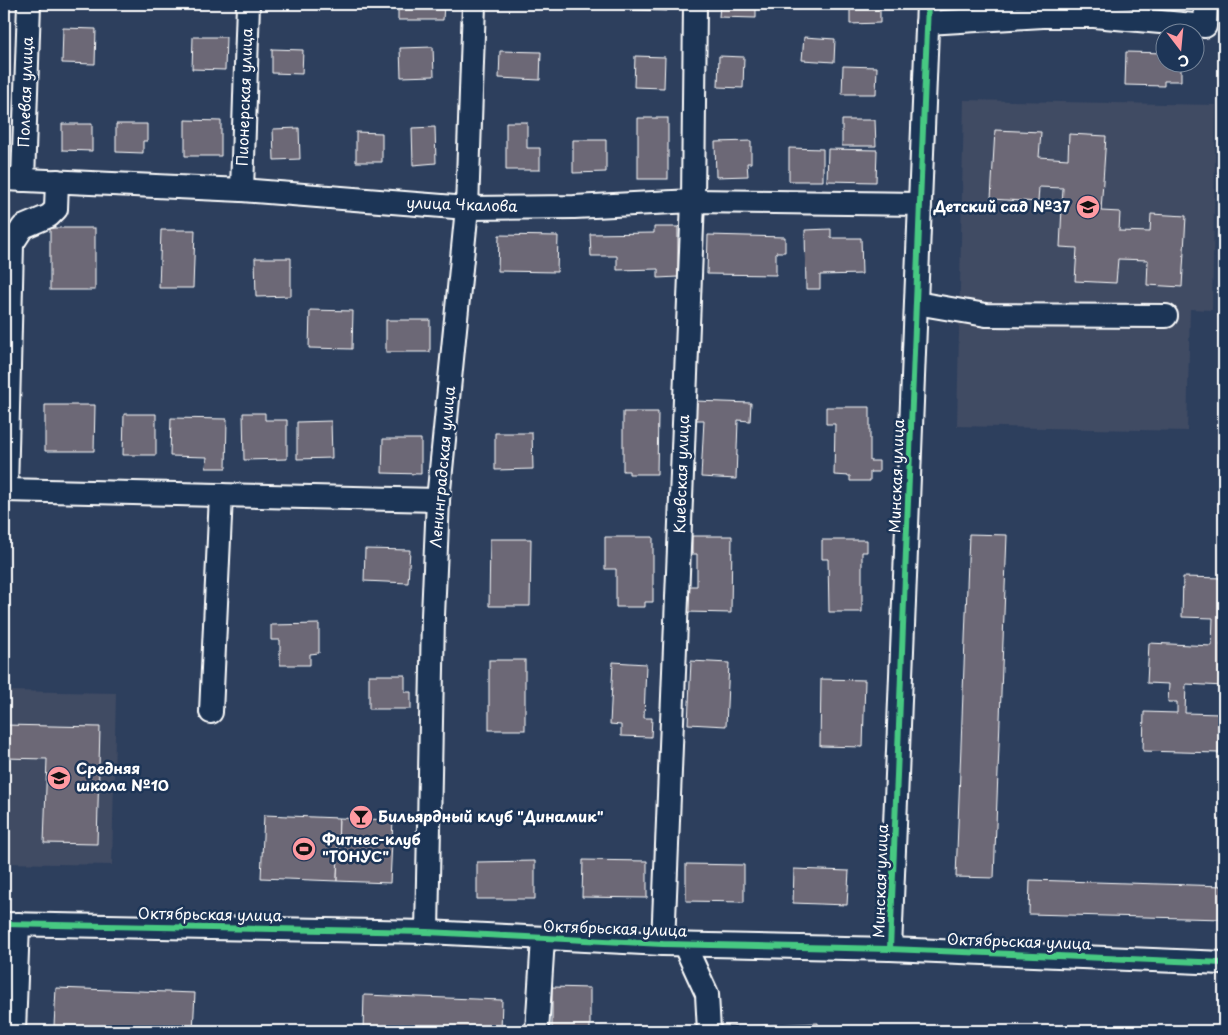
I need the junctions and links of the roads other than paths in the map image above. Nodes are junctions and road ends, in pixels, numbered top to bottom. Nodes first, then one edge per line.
1 (29, 4) edge
2 (248, 4) edge
3 (474, 4) edge
4 (695, 4) edge
5 (1206, 4) edge
6 (1043, 10) edge
7 (927, 13) edge
8 (1215, 23) edge
9 (13, 179) edge
10 (57, 181) junction
11 (242, 190) junction
12 (693, 201) junction
13 (920, 204) junction
14 (467, 208) junction
15 (916, 302) junction
16 (1166, 316) dead end
17 (5, 490) edge
18 (221, 495) junction
19 (438, 500) junction
20 (211, 712) dead end
21 (11, 924) edge
22 (427, 932) junction
23 (543, 939) junction
24 (674, 944) junction
25 (890, 949) junction
26 (1224, 963) edge
27 (14, 1031) edge
28 (537, 1031) edge
29 (709, 1031) edge

1 - 9 street, Полевая улица
2 - 11 street, Пионерская улица
3 - 14 street, Ленинградская улица
4 - 12 street, Киевская улица
5 - 8 street
6 - 7 street
6 - 8 street
7 - 13 street, Минская улица
9 - 10 street, улица Чкалова
10 - 11 street, улица Чкалова
10 - 17 street
11 - 14 street, улица Чкалова
12 - 13 street, улица Чкалова
12 - 14 street, улица Чкалова
12 - 24 street, Киевская улица
13 - 15 street, Минская улица
14 - 19 street, Ленинградская улица
15 - 16 street
15 - 25 street, Минская улица
17 - 18 street
18 - 19 street
18 - 20 street
19 - 22 street, Ленинградская улица
21 - 22 street, Октябрьская улица
21 - 27 street
22 - 23 street, Октябрьская улица
23 - 24 street, Октябрьская улица
23 - 28 street
24 - 25 street, Октябрьская улица
24 - 29 street
25 - 26 street, Октябрьская улица

